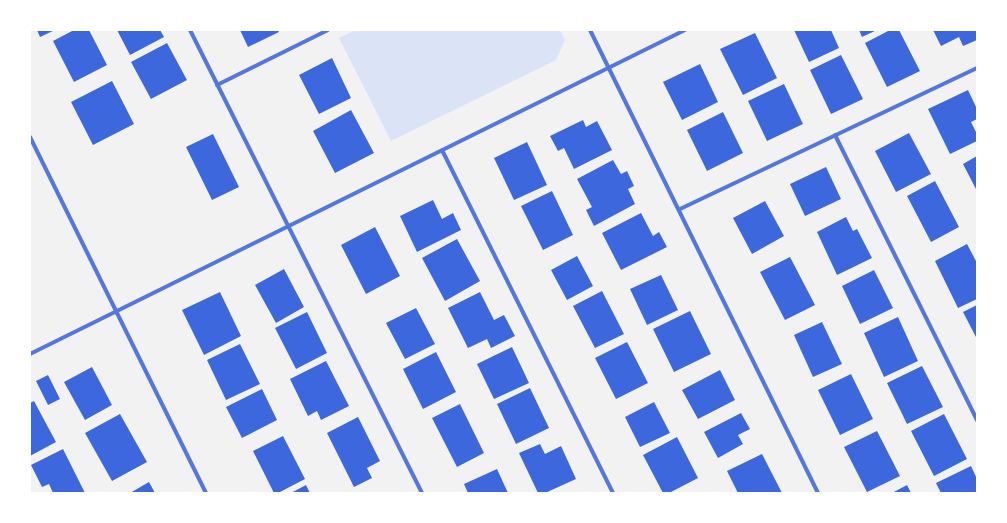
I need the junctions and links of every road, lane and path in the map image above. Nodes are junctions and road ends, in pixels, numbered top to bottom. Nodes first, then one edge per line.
1 (190, 30) edge
2 (328, 30) edge
3 (590, 30) edge
4 (685, 30) edge
5 (609, 68) junction
6 (977, 68) edge
7 (217, 84) junction
8 (835, 135) junction
9 (30, 137) edge
10 (442, 150) junction
11 (680, 209) junction
12 (288, 227) junction
13 (116, 311) junction
14 (30, 354) edge
15 (977, 420) edge
16 (206, 493) edge
17 (422, 493) edge
18 (613, 493) edge
19 (818, 493) edge

1 - 7 street
2 - 7 street
3 - 5 street
4 - 5 street
5 - 10 street
5 - 11 street
6 - 8 street
7 - 12 street
8 - 11 street
8 - 15 street
9 - 13 street
10 - 12 street
10 - 18 street
11 - 19 street
12 - 13 street
12 - 17 street
13 - 14 street
13 - 16 street

